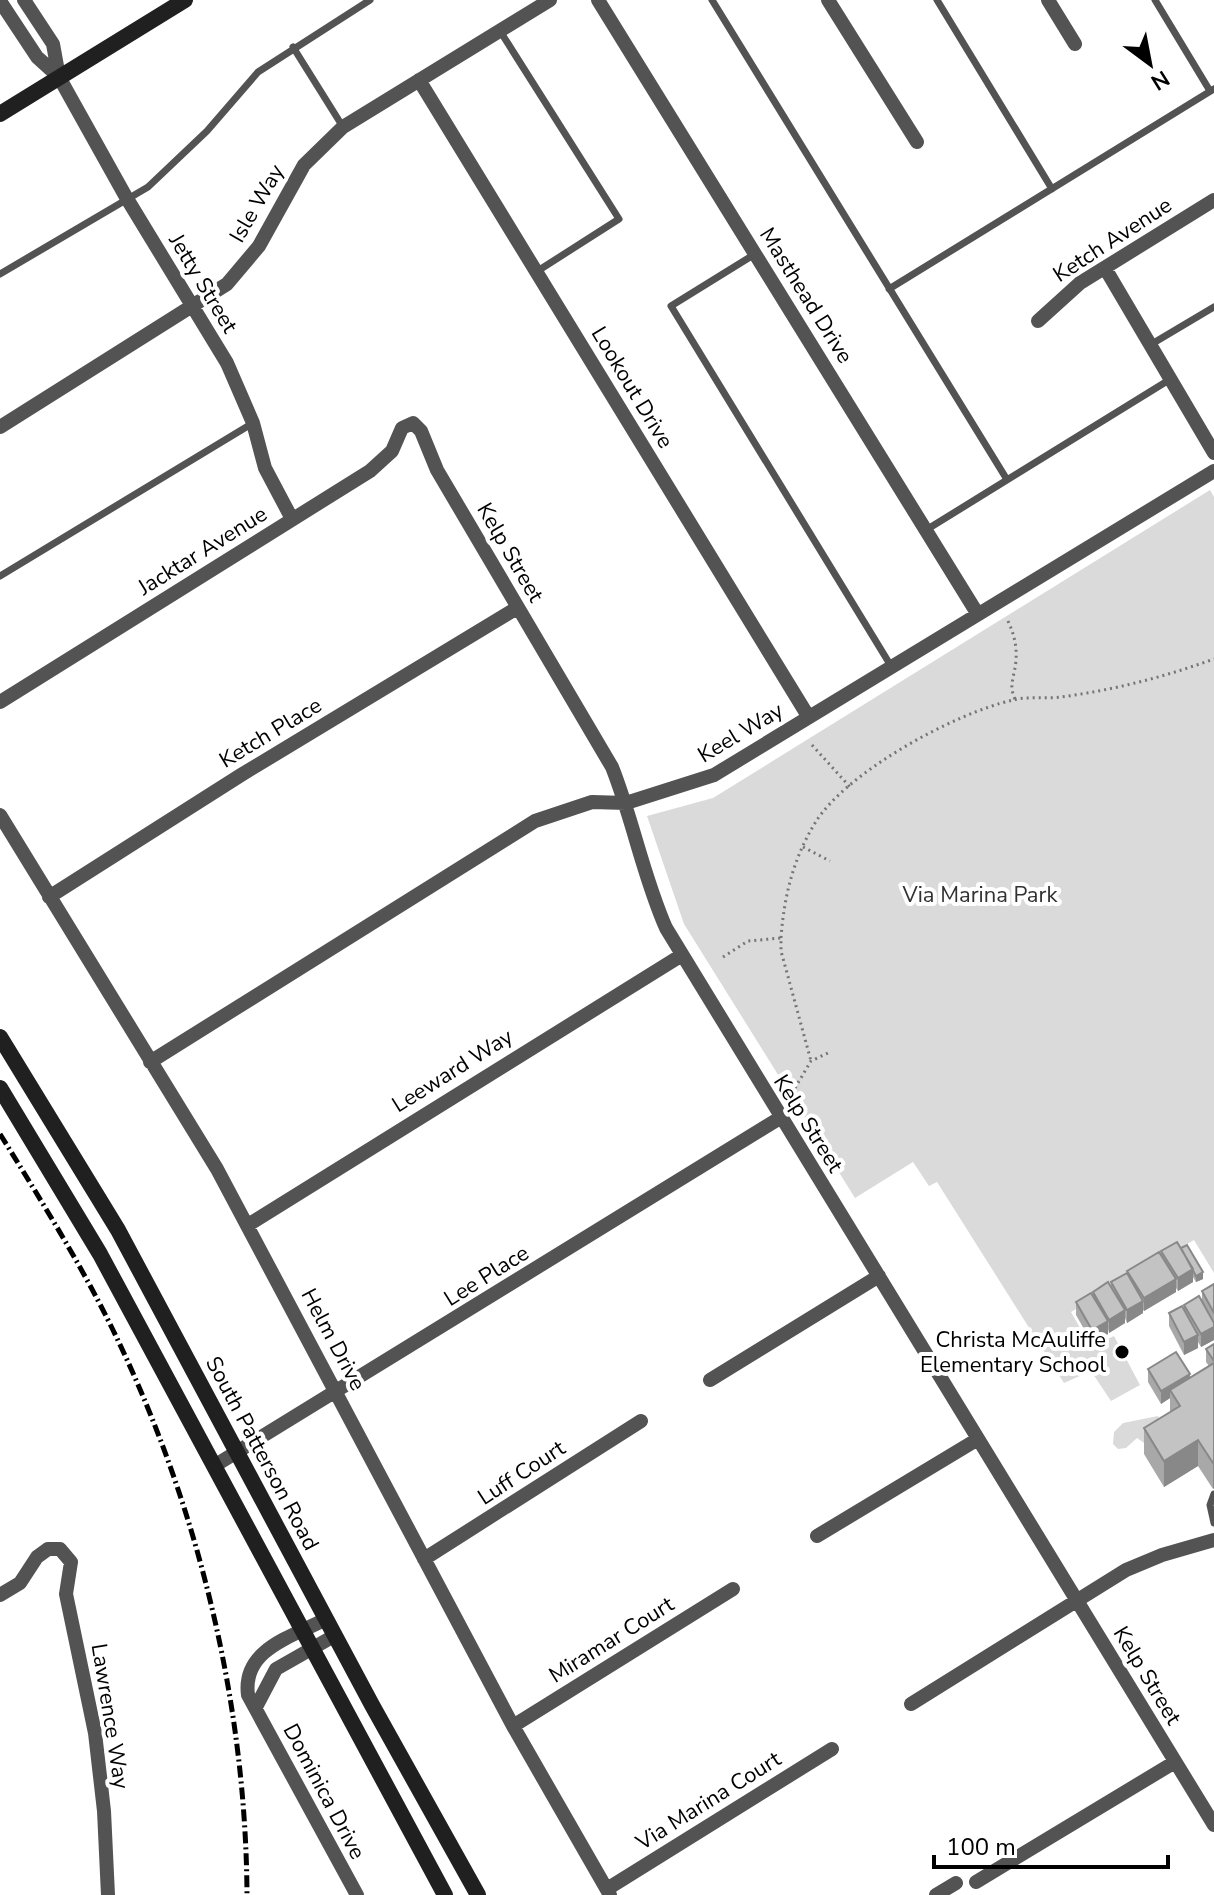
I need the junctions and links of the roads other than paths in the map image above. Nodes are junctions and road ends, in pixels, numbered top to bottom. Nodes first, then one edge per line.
1 (24, 0) edge
2 (185, 0) edge
3 (370, 0) edge
4 (550, 0) edge
5 (598, 0) edge
6 (712, 0) edge
7 (828, 0) edge
8 (937, 0) edge
9 (1048, 0) edge
10 (1155, 0) edge
11 (0, 1) edge
12 (500, 31) junction
13 (1075, 44) dead end
14 (293, 47) junction
15 (59, 77) junction
16 (419, 80) junction
17 (1212, 90) edge
18 (0, 114) edge
19 (343, 127) junction
20 (917, 142) dead end
21 (1052, 189) junction
22 (126, 197) junction
23 (1214, 200) edge
24 (755, 254) junction
25 (1105, 268) junction
26 (536, 272) junction
27 (0, 274) edge
28 (889, 289) junction
29 (1214, 307) edge
30 (192, 308) junction
31 (1038, 321) dead end
32 (1150, 345) junction
33 (1169, 380) junction
34 (253, 423) junction
35 (413, 423) joint
36 (0, 427) edge
37 (1214, 453) edge
38 (1214, 471) edge
39 (1006, 478) junction
40 (292, 519) junction
41 (926, 530) junction
42 (0, 576) edge
43 (517, 608) junction
44 (977, 613) junction
45 (891, 666) junction
46 (0, 702) edge
47 (808, 716) junction
48 (626, 803) junction
49 (0, 815) edge
50 (49, 897) junction
51 (682, 955) junction
52 (0, 1037) edge
53 (150, 1062) junction
54 (0, 1088) edge
55 (780, 1118) junction
56 (248, 1225) junction
57 (879, 1276) junction
58 (710, 1380) dead end
59 (338, 1392) junction
60 (641, 1421) dead end
61 (978, 1439) junction
62 (237, 1452) junction
63 (214, 1466) junction
64 (1213, 1495) edge
65 (1214, 1523) edge
66 (817, 1536) dead end
67 (1214, 1540) edge
68 (424, 1559) junction
69 (733, 1589) dead end
70 (0, 1595) edge
71 (1076, 1599) junction
72 (326, 1619) junction
73 (302, 1632) junction
74 (334, 1636) junction
75 (311, 1648) junction
76 (911, 1704) dead end
77 (256, 1707) junction
78 (513, 1726) junction
79 (832, 1749) dead end
80 (1175, 1762) junction
81 (1214, 1825) edge
82 (976, 1882) dead end
83 (956, 1883) dead end
84 (609, 1892) edge
85 (108, 1895) edge
86 (357, 1895) edge
87 (445, 1895) edge
88 (478, 1895) edge
89 (936, 1895) edge

1 - 15 street
2 - 15 street
3 - 14 lane
4 - 12 street, Isle Way
5 - 24 street, Masthead Drive
6 - 28 lane
7 - 20 street
8 - 21 lane
9 - 13 street
10 - 17 lane
11 - 15 street
12 - 16 street, Isle Way
12 - 26 lane
14 - 19 lane
14 - 22 lane
15 - 18 street
15 - 22 street, Jetty Street
16 - 19 street, Isle Way
16 - 26 street, Lookout Drive
17 - 21 lane
19 - 30 street, Isle Way
21 - 28 lane
22 - 27 lane
22 - 30 street, Jetty Street
23 - 25 street, Ketch Avenue
24 - 41 street, Masthead Drive
24 - 45 lane
25 - 31 street, Ketch Avenue
25 - 32 street
26 - 47 street, Lookout Drive
28 - 39 lane
29 - 32 lane
30 - 34 street, Jetty Street
30 - 36 street, Isle Way
32 - 33 street
33 - 37 street
33 - 39 lane
34 - 40 street, Jetty Street
34 - 42 lane
35 - 40 street, Jacktar Avenue
35 - 43 street, Kelp Street
38 - 44 street, Keel Way
39 - 41 lane
40 - 46 street, Jacktar Avenue
41 - 44 street, Masthead Drive
43 - 48 street, Kelp Street
43 - 50 street, Ketch Place
44 - 45 street, Keel Way
45 - 47 street, Keel Way
47 - 48 street, Keel Way
48 - 51 street, Kelp Street
48 - 53 street, Keel Way
49 - 50 street, Helm Drive
50 - 53 street, Helm Drive
51 - 55 street, Kelp Street
51 - 56 street, Leeward Way
52 - 62 street, South Patterson Road
53 - 56 street, Helm Drive
54 - 63 street
55 - 57 street, Kelp Street
55 - 59 street, Lee Place
56 - 59 street, Helm Drive
57 - 58 street
57 - 61 street, Kelp Street
59 - 62 street, Lee Place
59 - 68 street, Helm Drive
60 - 68 street, Luff Court
61 - 66 street
61 - 71 street, Kelp Street
62 - 63 street, Lee Place
62 - 72 street, South Patterson Road
63 - 73 street
64 - 65 lane
67 - 71 street
68 - 78 street, Helm Drive
69 - 78 street, Miramar Court
70 - 85 street, Lawrence Way
71 - 76 street
71 - 80 street, Kelp Street
72 - 73 street, Dominica Drive
72 - 74 street, South Patterson Road
73 - 75 street
73 - 77 street, Dominica Drive
74 - 75 street, Dominica Drive
74 - 88 street, South Patterson Road
75 - 77 street, Dominica Drive
75 - 87 street
77 - 86 street, Dominica Drive
78 - 84 street, Helm Drive
79 - 84 street, Via Marina Court
80 - 81 street, Kelp Street
80 - 82 street
83 - 89 street

